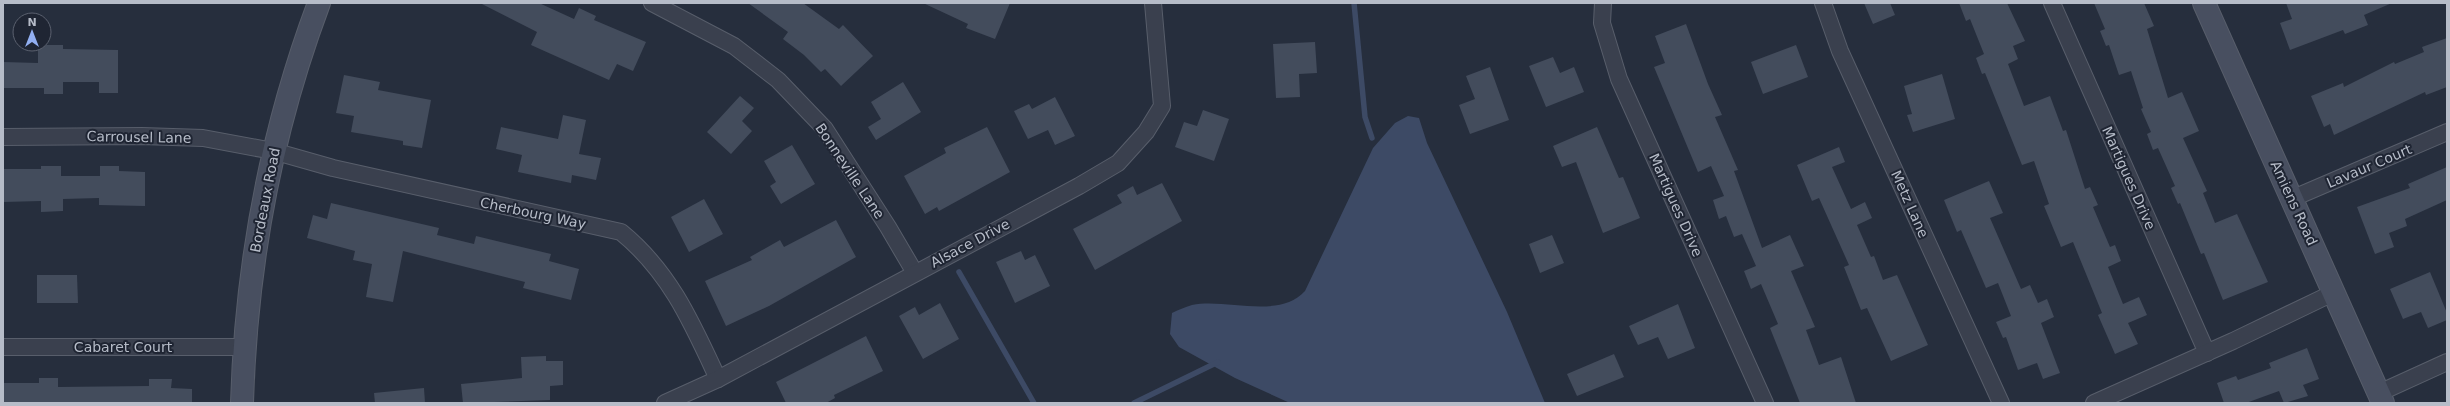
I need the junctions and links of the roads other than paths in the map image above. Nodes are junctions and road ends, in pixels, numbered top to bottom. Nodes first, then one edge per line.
1 (319, 3) edge
2 (652, 3) edge
3 (1153, 3) edge
4 (1603, 3) edge
5 (1823, 3) edge
6 (2052, 3) edge
7 (2205, 3) edge
8 (2447, 132) edge
9 (3, 137) edge
10 (273, 151) junction
11 (2291, 198) junction
12 (915, 273) junction
13 (2335, 292) junction
14 (3, 347) edge
15 (244, 348) junction
16 (2207, 352) junction
17 (2447, 362) edge
18 (718, 379) junction
19 (2381, 398) edge
20 (242, 403) edge
21 (666, 403) edge
22 (1765, 403) edge
23 (2001, 403) edge
24 (2094, 403) edge

1 - 10 street, Bordeaux Road
2 - 12 street, Bonneville Lane
3 - 12 street, Alsace Drive
4 - 22 street, Martigues Drive
5 - 23 street, Metz Lane
6 - 16 street, Martigues Drive
7 - 11 street, Amiens Road
8 - 11 street, Lavaur Court
9 - 10 street, Carrousel Lane
10 - 15 street, Bordeaux Road
10 - 18 street, Cherbourg Way
11 - 13 street, Amiens Road
12 - 18 street, Alsace Drive
13 - 16 street
13 - 19 street, Amiens Road
14 - 15 street, Cabaret Court
15 - 20 street, Bordeaux Road
16 - 24 street
17 - 19 street
18 - 21 street, Alsace Drive

